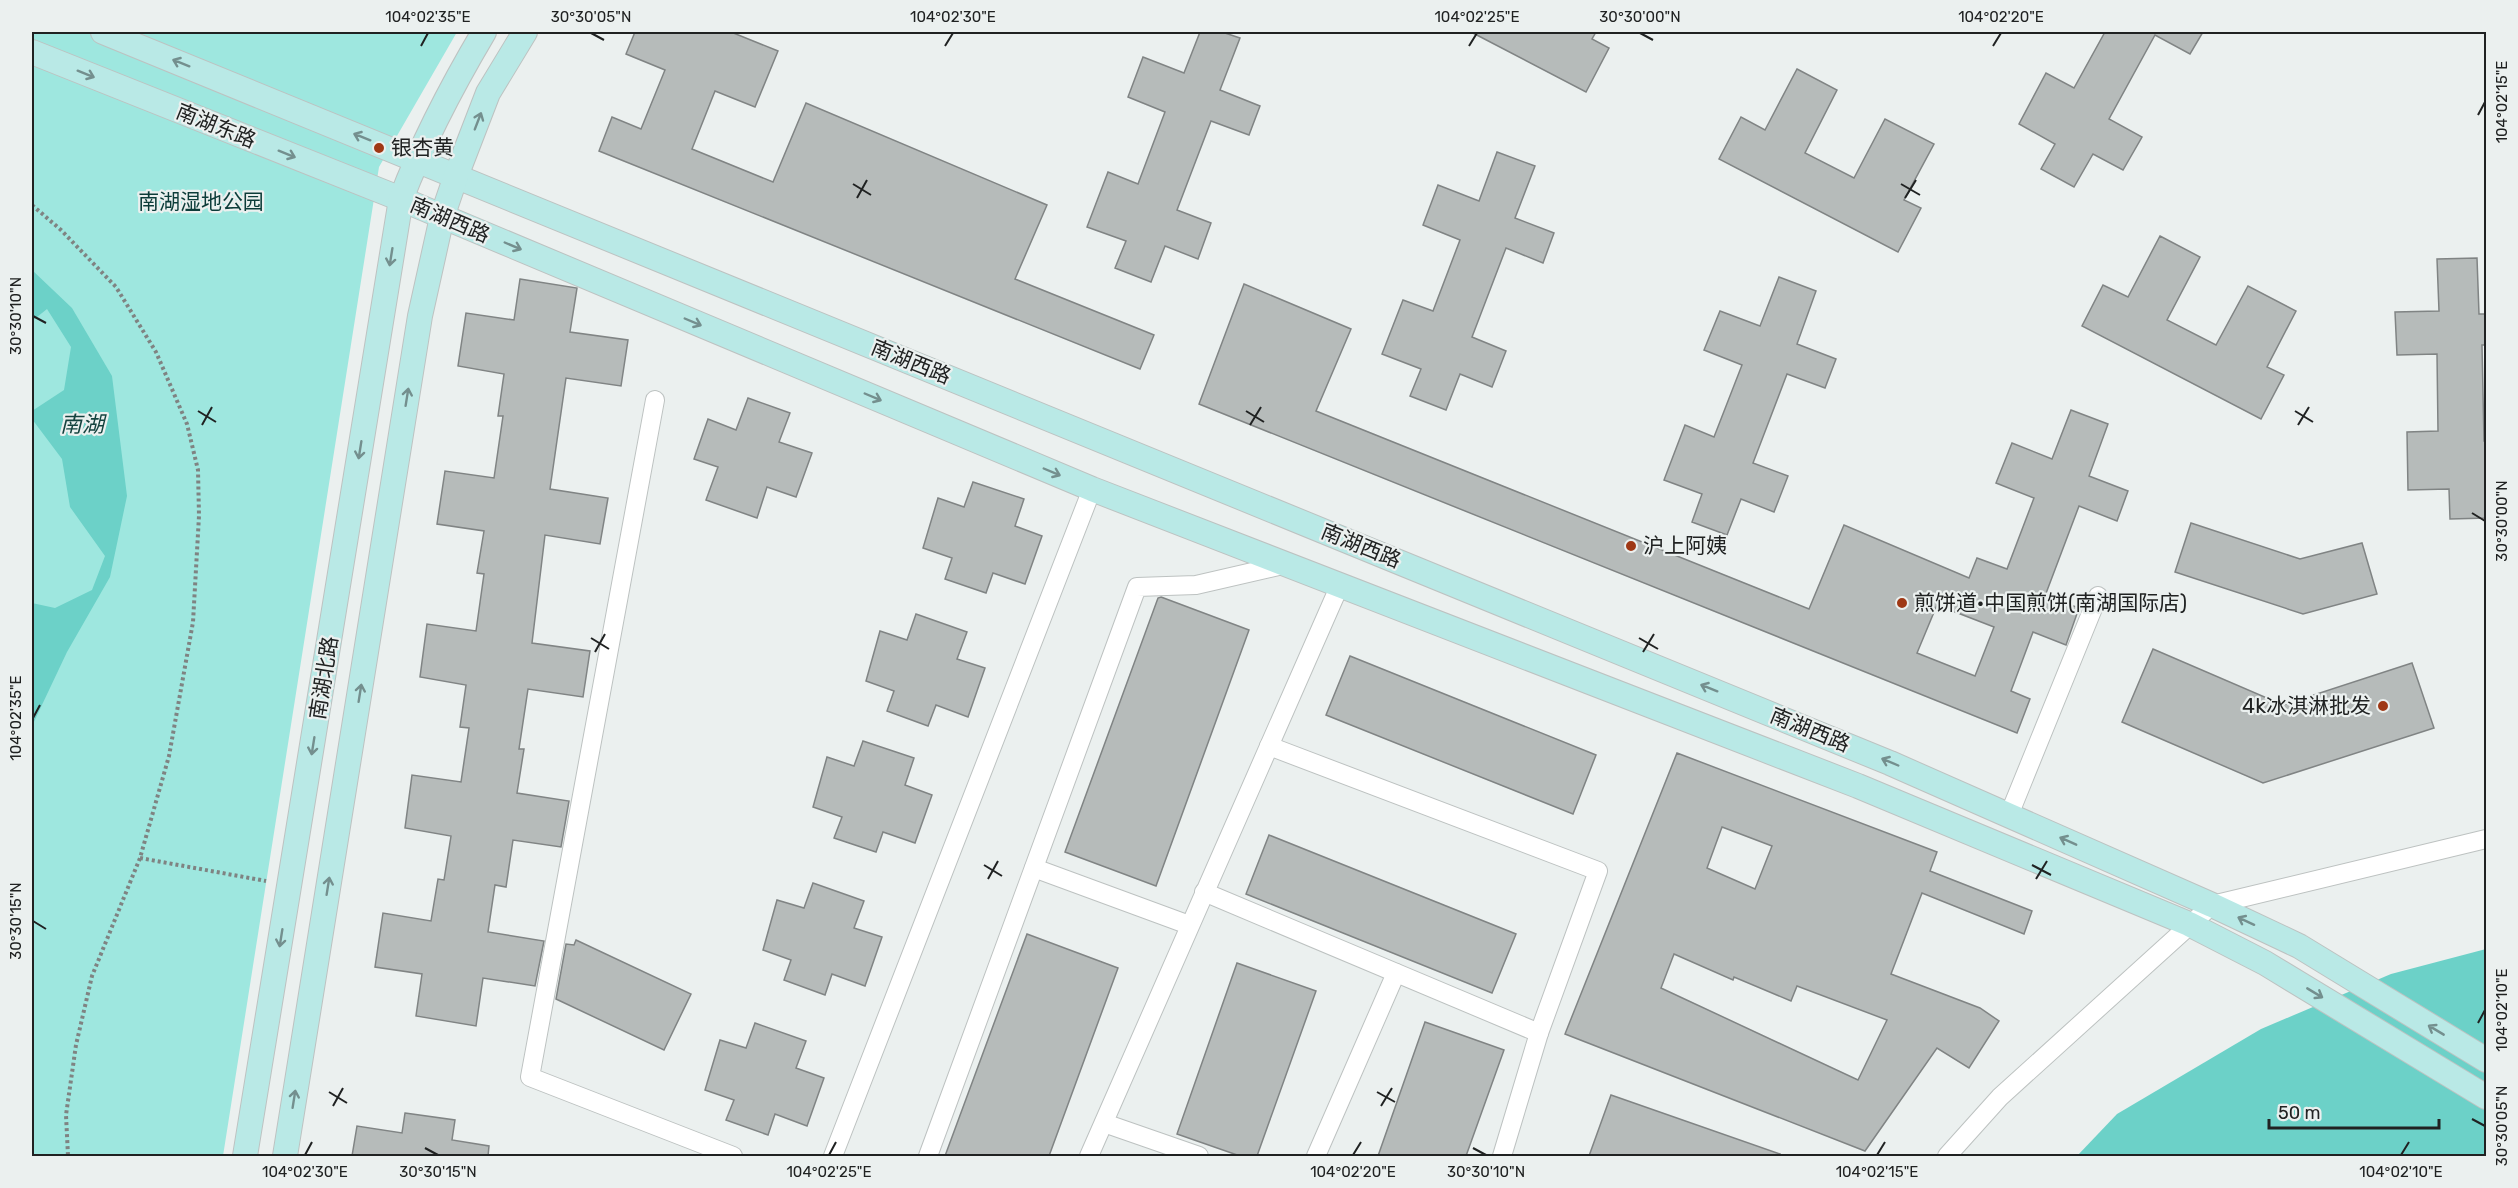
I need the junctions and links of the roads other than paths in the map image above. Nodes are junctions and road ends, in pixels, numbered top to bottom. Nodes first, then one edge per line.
1 (103, 32) edge
2 (484, 32) edge
3 (525, 32) edge
4 (32, 52) edge
5 (416, 159) junction
6 (456, 176) junction
7 (401, 199) junction
8 (442, 217) junction
9 (655, 400) dead end
10 (1092, 489) junction
11 (1283, 565) junction
12 (1339, 587) junction
13 (2098, 596) dead end
14 (1269, 746) junction
15 (2009, 814) junction
16 (2487, 839) edge
17 (1034, 868) junction
18 (1204, 892) junction
19 (2212, 905) junction
20 (2188, 924) junction
21 (1189, 925) junction
22 (1396, 973) junction
23 (1539, 1033) junction
24 (2487, 1060) edge
25 (2487, 1096) edge
26 (1104, 1123) junction
27 (1509, 1155) edge
28 (245, 1156) edge
29 (285, 1156) edge
30 (733, 1156) edge
31 (833, 1156) edge
32 (928, 1156) edge
33 (1089, 1156) edge
34 (1200, 1156) edge
35 (1316, 1156) edge
36 (1947, 1156) edge

5 -> 1 main road
2 - 5 main road, 南湖北路
6 -> 3 main road, 南湖北路
4 -> 7 main road, 南湖东路
5 - 6 main road, 南湖西路
5 - 7 main road, 南湖北路
6 - 8 main road, 南湖北路
15 -> 6 main road, 南湖西路
7 - 8 main road, 南湖西路
7 -> 28 main road, 南湖北路
8 -> 10 main road, 南湖西路
29 -> 8 main road, 南湖北路
9 - 30 street
10 - 11 main road, 南湖西路
10 - 31 street
11 - 12 main road, 南湖西路
11 - 17 street
12 - 14 street
12 - 20 main road, 南湖西路
13 - 15 street
14 - 18 street
14 - 23 street
19 -> 15 main road, 南湖西路
16 - 19 street
17 - 21 street
17 - 32 street
18 - 21 street
18 - 22 street
19 - 20 street
24 -> 19 main road, 南湖西路
20 -> 25 main road, 南湖西路
20 - 36 street
21 - 26 street
22 - 23 street
22 - 35 street
23 - 27 street
26 - 33 street
26 - 34 street

